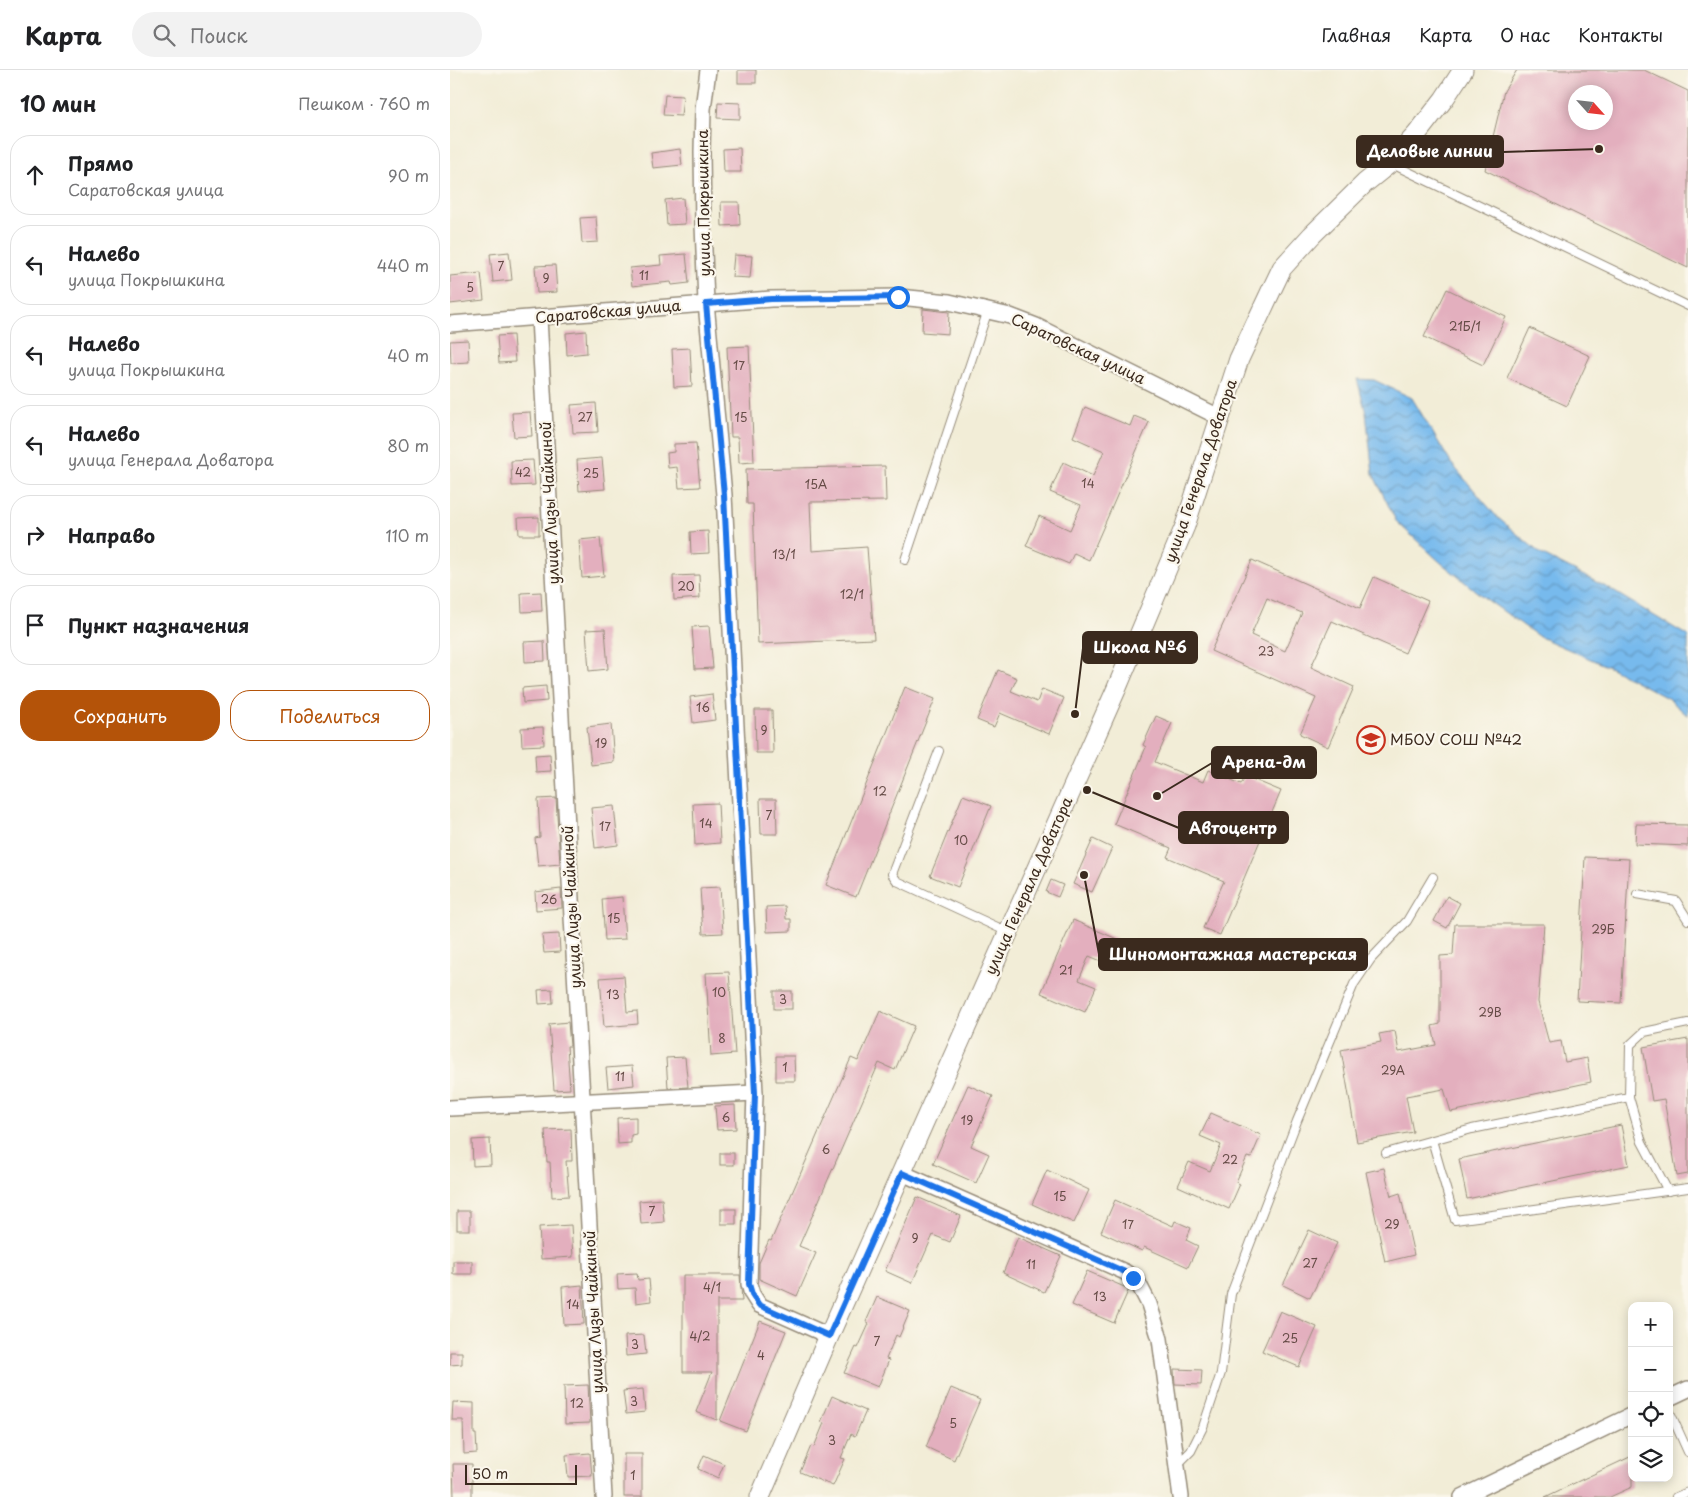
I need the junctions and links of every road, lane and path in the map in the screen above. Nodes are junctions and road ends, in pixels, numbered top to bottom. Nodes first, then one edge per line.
1 (708, 70) edge
2 (1463, 70) edge
3 (1390, 163) junction
4 (706, 304) junction
5 (1688, 306) edge
6 (988, 310) junction
7 (539, 318) junction
8 (450, 324) edge
9 (1221, 418) junction
10 (905, 560) dead end
11 (939, 751) dead end
12 (1433, 877) dead end
13 (1636, 894) dead end
14 (1688, 920) edge
15 (1008, 932) junction
16 (1688, 1023) edge
17 (755, 1093) junction
18 (1629, 1097) junction
19 (583, 1101) junction
20 (450, 1108) edge
21 (1432, 1140) junction
22 (1386, 1153) dead end
23 (902, 1173) junction
24 (1688, 1188) edge
25 (1668, 1191) junction
26 (829, 1336) junction
27 (1688, 1389) edge
28 (1673, 1396) edge
29 (1628, 1417) edge
30 (1673, 1419) edge
31 (1688, 1452) edge
32 (1176, 1466) junction
33 (1688, 1492) edge
34 (604, 1497) edge
35 (760, 1497) edge
36 (1181, 1497) edge
37 (1462, 1497) edge
38 (1676, 1497) edge

1 - 4 street, улица Покрышкина
2 - 3 street, улица Генерала Доватора
3 - 5 lane
3 - 9 street, улица Генерала Доватора
4 - 6 street, Саратовская улица
4 - 7 street, Саратовская улица
4 - 17 street, улица Покрышкина
6 - 9 street, Саратовская улица
6 - 10 lane
7 - 8 street, Саратовская улица
7 - 19 street, улица Лизы Чайкиной
9 - 15 street, улица Генерала Доватора
11 - 15 lane
12 - 32 lane
13 - 14 lane
15 - 23 street, улица Генерала Доватора
16 - 18 lane
17 - 19 street
17 - 26 street, улица Покрышкина
18 - 21 lane
18 - 25 lane
19 - 20 street
19 - 34 street, улица Лизы Чайкиной
21 - 22 lane
21 - 25 lane
23 - 26 street, улица Генерала Доватора
23 - 32 street
24 - 25 lane
26 - 35 street, улица Генерала Доватора
27 - 28 street
29 - 37 street
30 - 31 lane
32 - 36 street
33 - 38 lane

